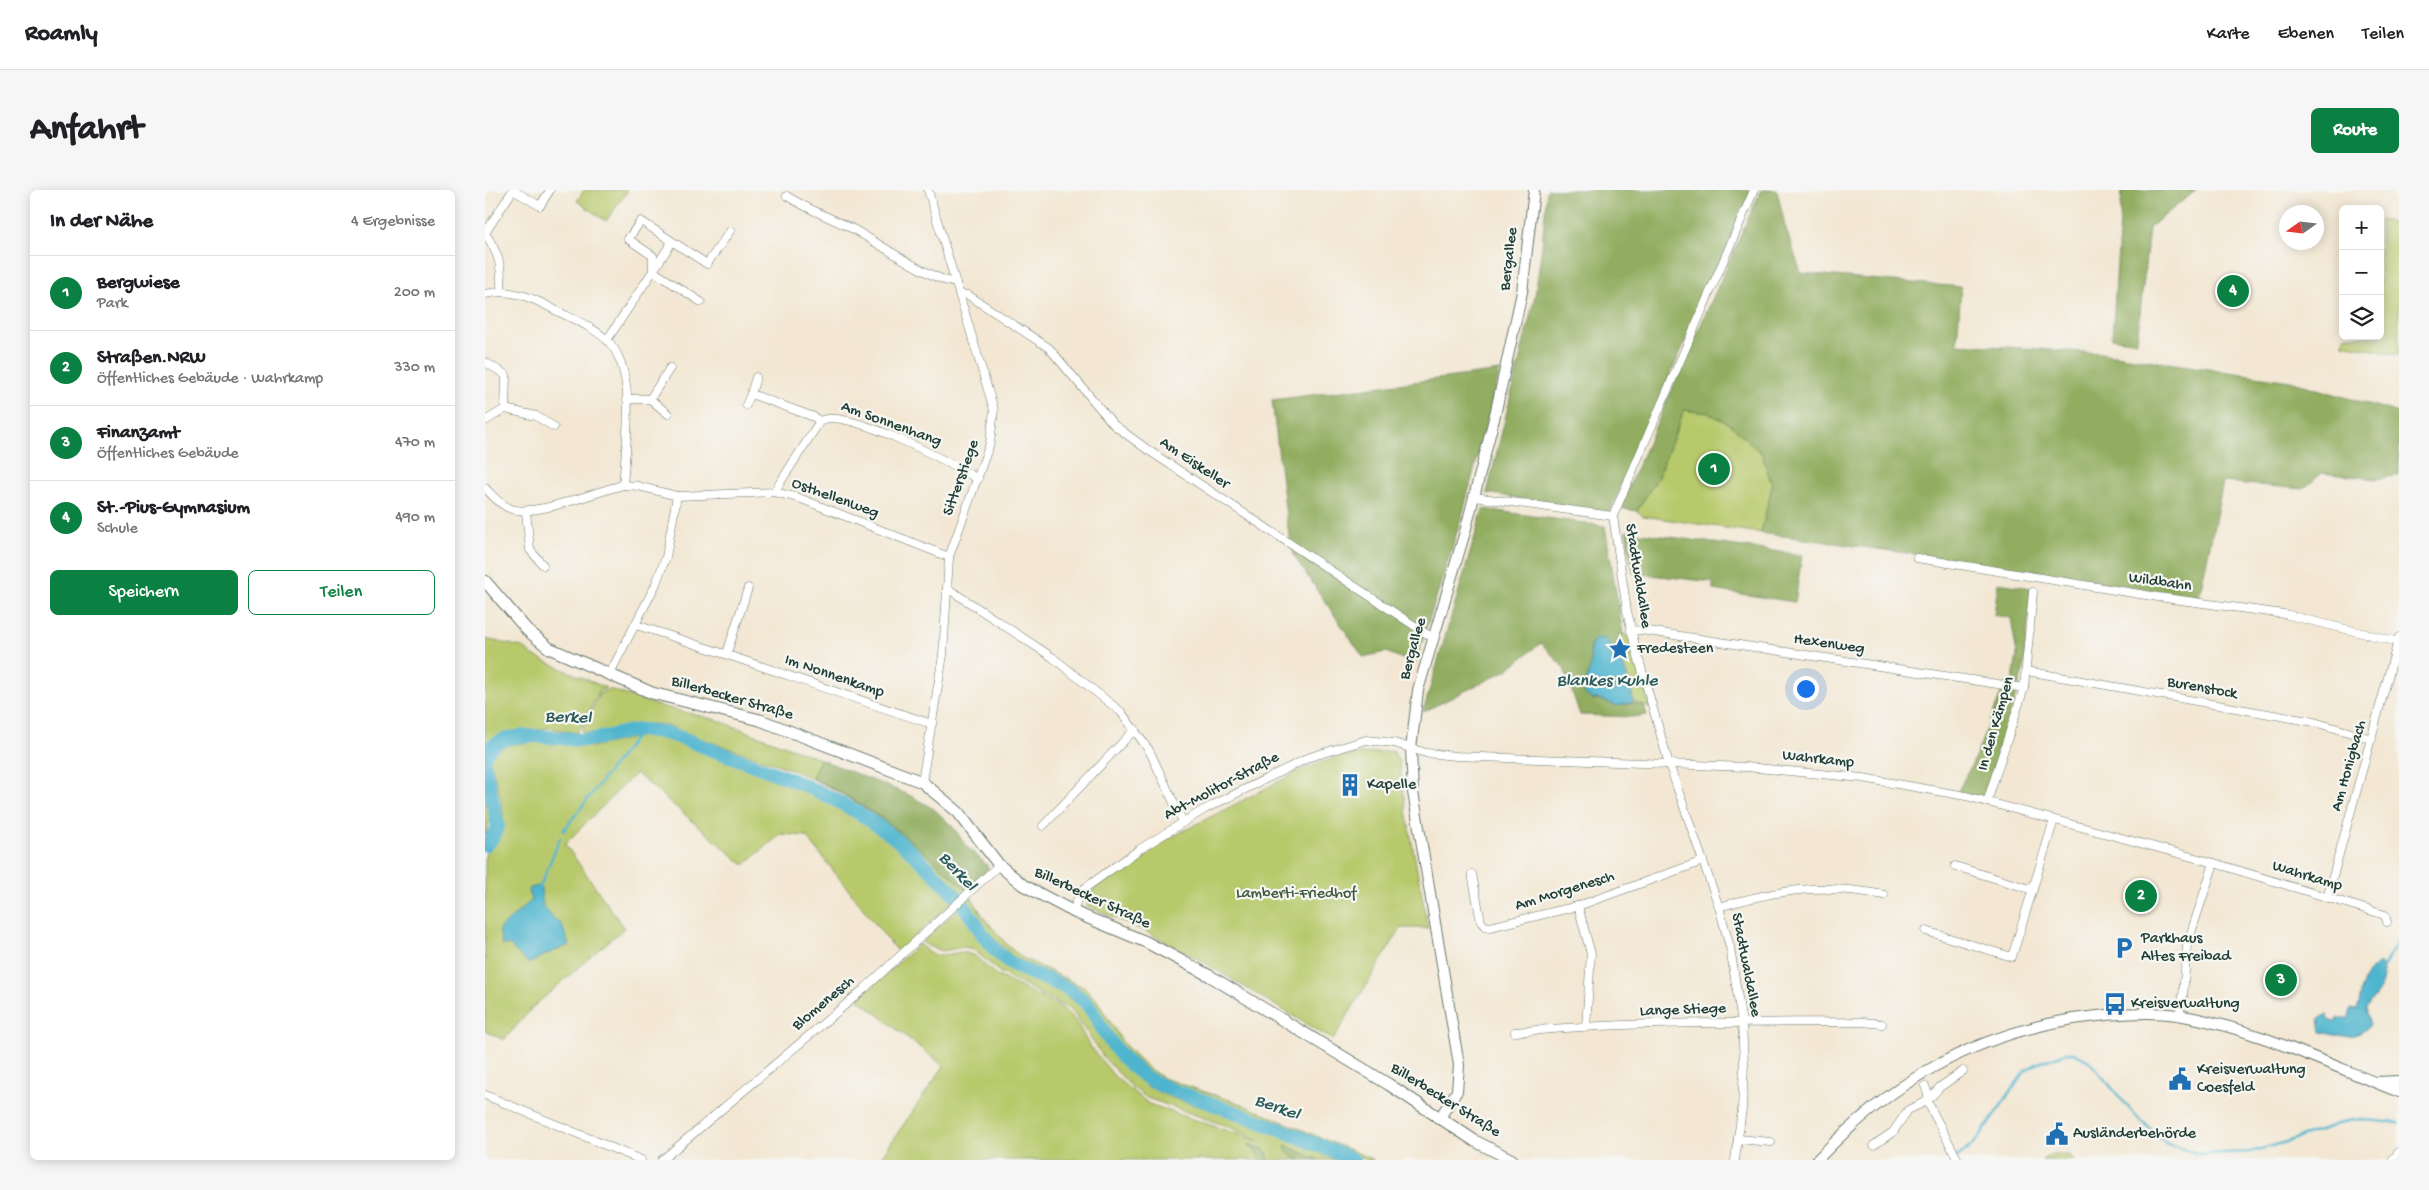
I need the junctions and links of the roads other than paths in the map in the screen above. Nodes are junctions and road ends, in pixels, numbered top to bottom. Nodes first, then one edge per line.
1 (513, 190) edge
2 (550, 190) edge
3 (928, 190) edge
4 (1534, 190) edge
5 (1754, 190) edge
6 (787, 196) dead end
7 (730, 231) dead end
8 (485, 233) edge
9 (672, 242) junction
10 (653, 271) junction
11 (956, 283) junction
12 (501, 290) junction
13 (485, 294) edge
14 (960, 294) junction
15 (701, 302) dead end
16 (607, 340) junction
17 (485, 362) edge
18 (670, 368) dead end
19 (756, 377) dead end
20 (751, 394) junction
21 (627, 400) junction
22 (650, 400) junction
23 (746, 405) dead end
24 (505, 409) junction
25 (669, 414) dead end
26 (485, 421) edge
27 (820, 421) junction
28 (554, 427) dead end
29 (978, 479) junction
30 (623, 485) junction
31 (485, 488) edge
32 (774, 492) junction
33 (677, 496) junction
34 (1475, 497) junction
35 (526, 512) junction
36 (1613, 516) junction
37 (949, 557) junction
38 (1917, 558) dead end
39 (543, 565) dead end
40 (485, 581) edge
41 (748, 588) dead end
42 (947, 588) junction
43 (2033, 592) dead end
44 (636, 625) junction
45 (1631, 631) junction
46 (2399, 637) edge
47 (1433, 638) junction
48 (2399, 642) edge
49 (727, 653) junction
50 (2026, 671) junction
51 (609, 675) junction
52 (2024, 688) junction
53 (932, 724) junction
54 (1135, 729) junction
55 (2372, 739) junction
56 (1411, 749) junction
57 (1669, 764) junction
58 (922, 782) junction
59 (1987, 802) junction
60 (2054, 820) junction
61 (1183, 822) junction
62 (1043, 826) dead end
63 (1703, 861) junction
64 (2214, 863) junction
65 (999, 865) junction
66 (1955, 866) dead end
67 (1472, 874) dead end
68 (2033, 890) junction
69 (1884, 895) dead end
70 (2327, 898) junction
71 (1578, 906) junction
72 (1719, 907) junction
73 (1074, 912) junction
74 (2387, 922) dead end
75 (1925, 931) dead end
76 (2179, 1015) junction
77 (1742, 1023) junction
78 (1882, 1024) dead end
79 (1586, 1027) junction
80 (1515, 1032) dead end
81 (1963, 1071) dead end
82 (2399, 1081) edge
83 (2373, 1082) junction
84 (1925, 1086) dead end
85 (2399, 1092) edge
86 (485, 1095) edge
87 (1927, 1101) junction
88 (1439, 1118) junction
89 (1738, 1139) junction
90 (1771, 1142) dead end
91 (1875, 1145) dead end
92 (2399, 1152) edge
93 (641, 1160) edge
94 (662, 1160) edge
95 (1512, 1160) edge
96 (1735, 1160) edge
97 (1817, 1160) edge
98 (1957, 1160) edge
99 (2393, 1160) edge

1 - 2 street
1 - 8 street
3 - 11 street, Sitterstiege
4 - 34 street, Bergallee
5 - 36 street, Stadtwaldallee
6 - 11 street
7 - 9 street
8 - 12 street
9 - 10 street
9 - 10 street
10 - 15 street
10 - 16 street
11 - 14 street, Sitterstiege
12 - 13 street
12 - 16 street
14 - 29 street, Sitterstiege
14 - 47 street, Am Eiskeller
16 - 21 street
17 - 24 street
18 - 22 street
19 - 20 street
20 - 23 street
20 - 27 street, Am Sonnenhang
21 - 22 street
21 - 30 street
22 - 25 street
24 - 26 street
24 - 28 street
27 - 29 street, Am Sonnenhang
27 - 32 street, Am Sonnenhang
29 - 37 street, Sitterstiege
30 - 33 street
30 - 35 street
31 - 35 street
32 - 33 street, Osthellenweg
32 - 37 street, Osthellenweg
33 - 44 street
34 - 36 street
34 - 47 street, Bergallee
35 - 39 street
36 - 45 street, Stadtwaldallee
37 - 42 street, Sitterstiege
38 - 48 street, Wildbahn
40 - 51 main road, Billerbecker Straße
41 - 49 street
42 - 53 street, Sitterstiege
42 - 54 street
43 - 50 street, In den Kämpen
44 - 49 street, Im Nonnenkamp
44 - 51 street
45 - 52 street, Hexenweg
45 - 57 street, Stadtwaldallee
46 - 48 street, Am Honigbach
47 - 56 street, Bergallee
48 - 55 street, Am Honigbach
49 - 53 street, Im Nonnenkamp
50 - 52 street, In den Kämpen
50 - 55 street, Burenstock
51 - 58 main road, Billerbecker Straße
52 - 59 street, In den Kämpen
53 - 58 street, Sitterstiege
54 - 61 street
54 - 62 street
55 - 70 street, Am Honigbach
56 - 57 street, Wahrkamp
56 - 61 street, Abt-Molitor-Straße
56 - 88 street, Bergallee
57 - 59 street, Wahrkamp
57 - 63 street, Stadtwaldallee
58 - 65 main road, Billerbecker Straße
59 - 60 street, Wahrkamp
60 - 64 street, Wahrkamp
60 - 68 street
61 - 73 street, Abt-Molitor-Straße
63 - 71 street, Am Morgenesch
63 - 72 street, Stadtwaldallee
64 - 70 street, Wahrkamp
64 - 76 street
65 - 73 main road, Billerbecker Straße
65 - 94 street, Blomenesch
66 - 68 street
67 - 71 street, Am Morgenesch
68 - 75 street
69 - 72 street
70 - 74 street, Wahrkamp
71 - 79 street
72 - 77 street, Stadtwaldallee
73 - 88 main road, Billerbecker Straße
76 - 83 street
76 - 97 street
77 - 78 street, Lange Stiege
77 - 79 street, Lange Stiege
77 - 89 street, Stadtwaldallee
79 - 80 street, Lange Stiege
81 - 87 street
82 - 83 street
83 - 85 street
84 - 87 street
86 - 93 street
87 - 91 street
87 - 98 street
88 - 95 main road, Billerbecker Straße
89 - 90 street
89 - 96 street, Stadtwaldallee
92 - 99 street

